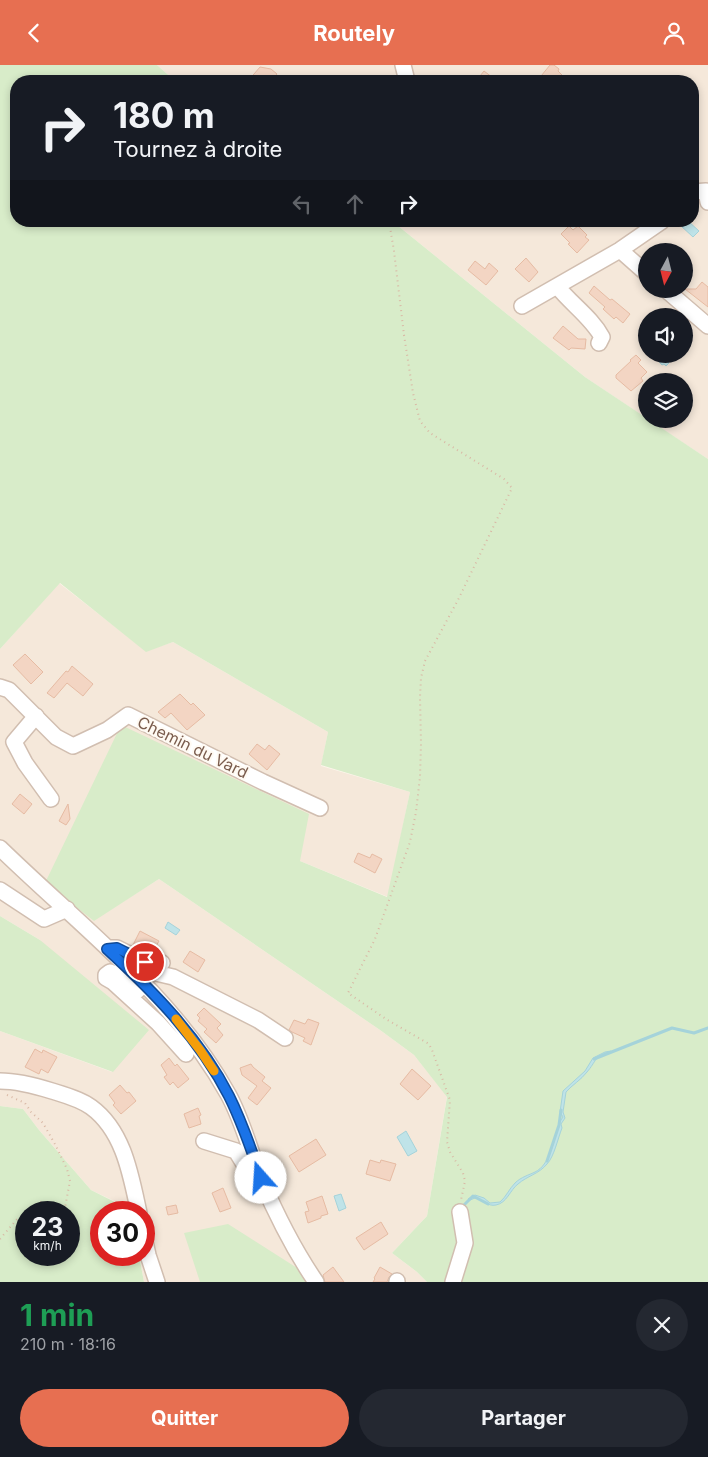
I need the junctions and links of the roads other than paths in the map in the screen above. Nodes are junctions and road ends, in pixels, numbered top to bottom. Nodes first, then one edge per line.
1 (653, 227) edge
2 (620, 250) junction
3 (638, 266) edge
4 (557, 286) junction
5 (675, 298) edge
6 (522, 306) dead end
7 (708, 326) edge
8 (599, 343) dead end
9 (0, 687) edge
10 (36, 716) junction
11 (51, 799) dead end
12 (320, 808) dead end
13 (0, 848) edge
14 (0, 891) edge
15 (67, 909) junction
16 (107, 949) junction
17 (162, 963) dead end
18 (139, 979) junction
19 (285, 1038) dead end
20 (186, 1055) dead end
21 (0, 1081) edge
22 (204, 1141) dead end
23 (261, 1178) junction
24 (136, 1201) edge
25 (460, 1212) road end
26 (152, 1266) edge
27 (157, 1282) edge
28 (316, 1282) edge
29 (452, 1282) edge

1 - 2 street
2 - 3 street
2 - 4 street
4 - 6 street
4 - 8 street
5 - 7 street
9 - 10 street, Chemin du Vard
10 - 11 street
10 - 12 street, Chemin du Vard
13 - 15 street
14 - 15 street
15 - 16 street
16 - 17 street
16 - 18 street
18 - 19 street
18 - 20 street
18 - 23 street
21 - 24 street
22 - 23 street
23 - 28 street
25 - 29 street
26 - 27 street

